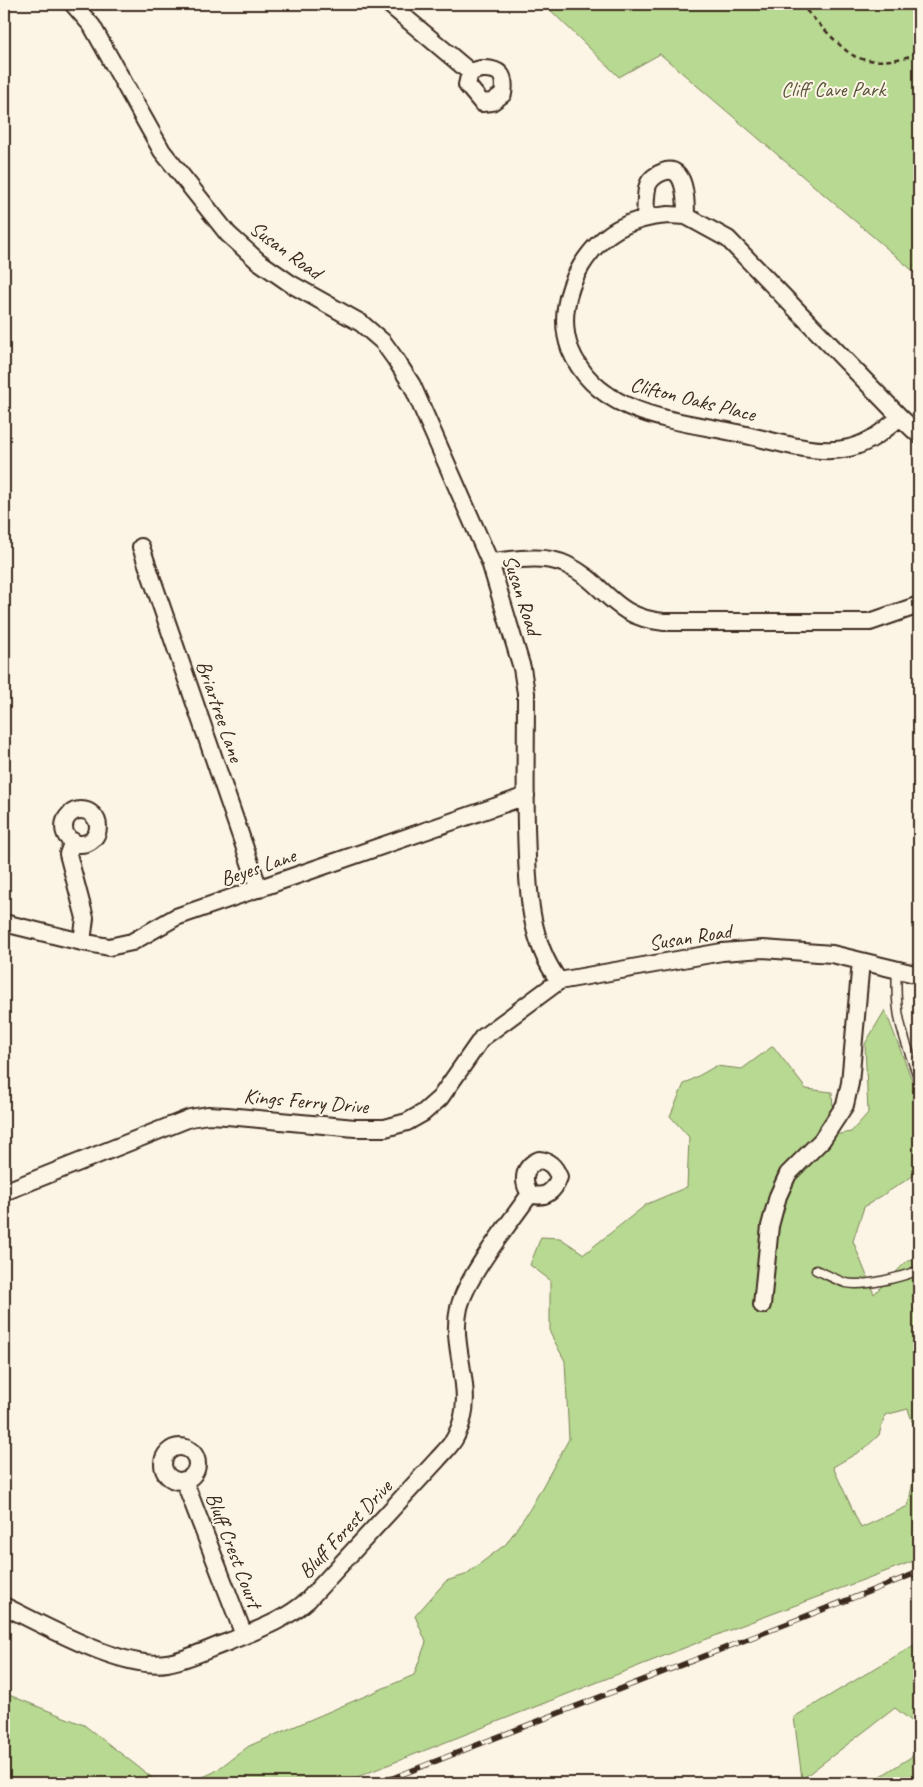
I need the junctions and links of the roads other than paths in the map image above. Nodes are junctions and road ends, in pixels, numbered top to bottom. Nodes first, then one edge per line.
1 (73, 4) edge
2 (389, 4) edge
3 (470, 72) dead end
4 (686, 216) junction
5 (645, 217) junction
6 (900, 416) junction
7 (919, 435) edge
8 (141, 547) dead end
9 (490, 562) junction
10 (919, 606) edge
11 (526, 796) junction
12 (73, 841) dead end
13 (259, 889) junction
14 (4, 923) edge
15 (82, 942) junction
16 (861, 961) junction
17 (897, 969) junction
18 (919, 975) edge
19 (560, 981) junction
20 (919, 1080) edge
21 (4, 1192) edge
22 (530, 1194) dead end
23 (816, 1270) dead end
24 (919, 1270) edge
25 (762, 1304) dead end
26 (184, 1480) dead end
27 (4, 1606) edge
28 (244, 1635) junction

1 - 9 street, Susan Road
2 - 3 street
4 - 5 street, Clifton Oaks Place
4 - 5 street
4 - 6 street
5 - 6 street, Clifton Oaks Place
6 - 7 street
8 - 13 street, Briartree Lane
9 - 10 street
9 - 11 street, Susan Road
11 - 13 street, Beyes Lane
11 - 19 street, Susan Road
12 - 15 street
13 - 15 street, Beyes Lane
14 - 15 street, Beyes Lane
16 - 17 street, Susan Road
16 - 19 street, Susan Road
16 - 25 street
17 - 18 street, Susan Road
17 - 20 lane
19 - 21 street, Kings Ferry Drive
22 - 28 street, Bluff Forest Drive
23 - 24 lane
26 - 28 street, Bluff Crest Court
27 - 28 street, Bluff Forest Drive

